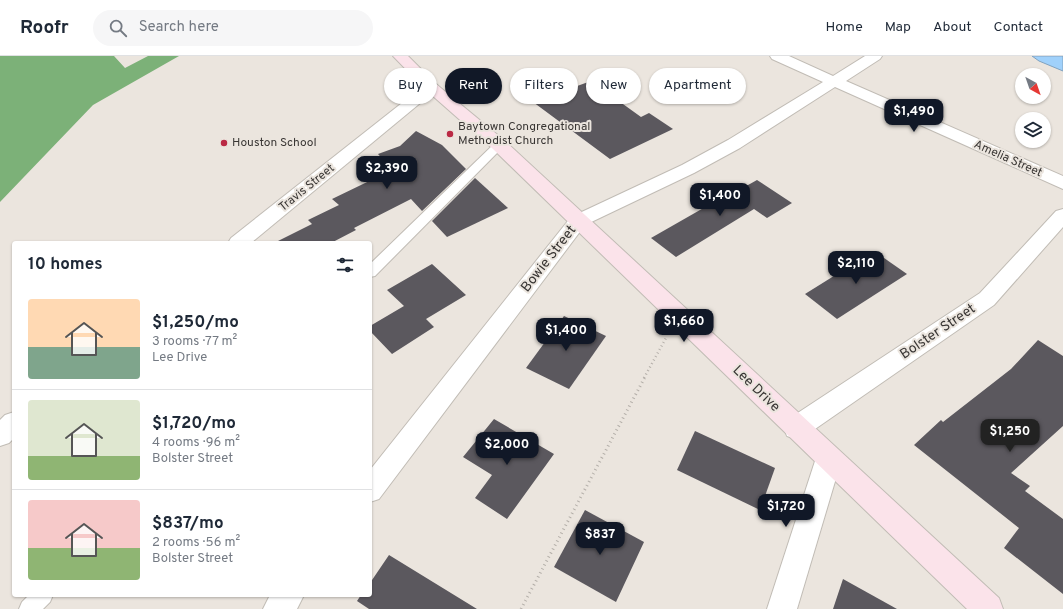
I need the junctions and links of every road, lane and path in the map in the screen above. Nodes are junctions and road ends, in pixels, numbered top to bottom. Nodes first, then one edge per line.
1 (400, 56) edge
2 (777, 56) edge
3 (875, 56) edge
4 (412, 68) edge
5 (834, 82) junction
6 (437, 91) edge
7 (411, 104) edge
8 (499, 145) junction
9 (1063, 183) edge
10 (1063, 215) edge
11 (578, 221) junction
12 (240, 241) edge
13 (372, 270) edge
14 (679, 314) junction
15 (12, 425) edge
16 (796, 428) junction
17 (0, 435) edge
18 (829, 458) junction
19 (372, 487) edge
20 (41, 597) edge
21 (287, 597) edge
22 (29, 609) edge
23 (278, 609) edge
24 (521, 609) edge
25 (782, 609) edge
26 (988, 609) edge

1 - 4 main road, Lee Drive
2 - 5 street, Amelia Street
3 - 5 street, Bowie Street
5 - 9 street, Amelia Street
5 - 11 street, Bowie Street
6 - 8 main road, Lee Drive
7 - 12 street, Travis Street
8 - 11 main road, Lee Drive
8 - 13 lane
10 - 16 street, Bolster Street
11 - 14 main road, Lee Drive
11 - 19 street, Bowie Street
14 - 16 main road, Lee Drive
14 - 24 path
15 - 17 street
16 - 18 main road, Lee Drive
18 - 25 street
18 - 26 main road, Lee Drive
20 - 22 lane
21 - 23 street

